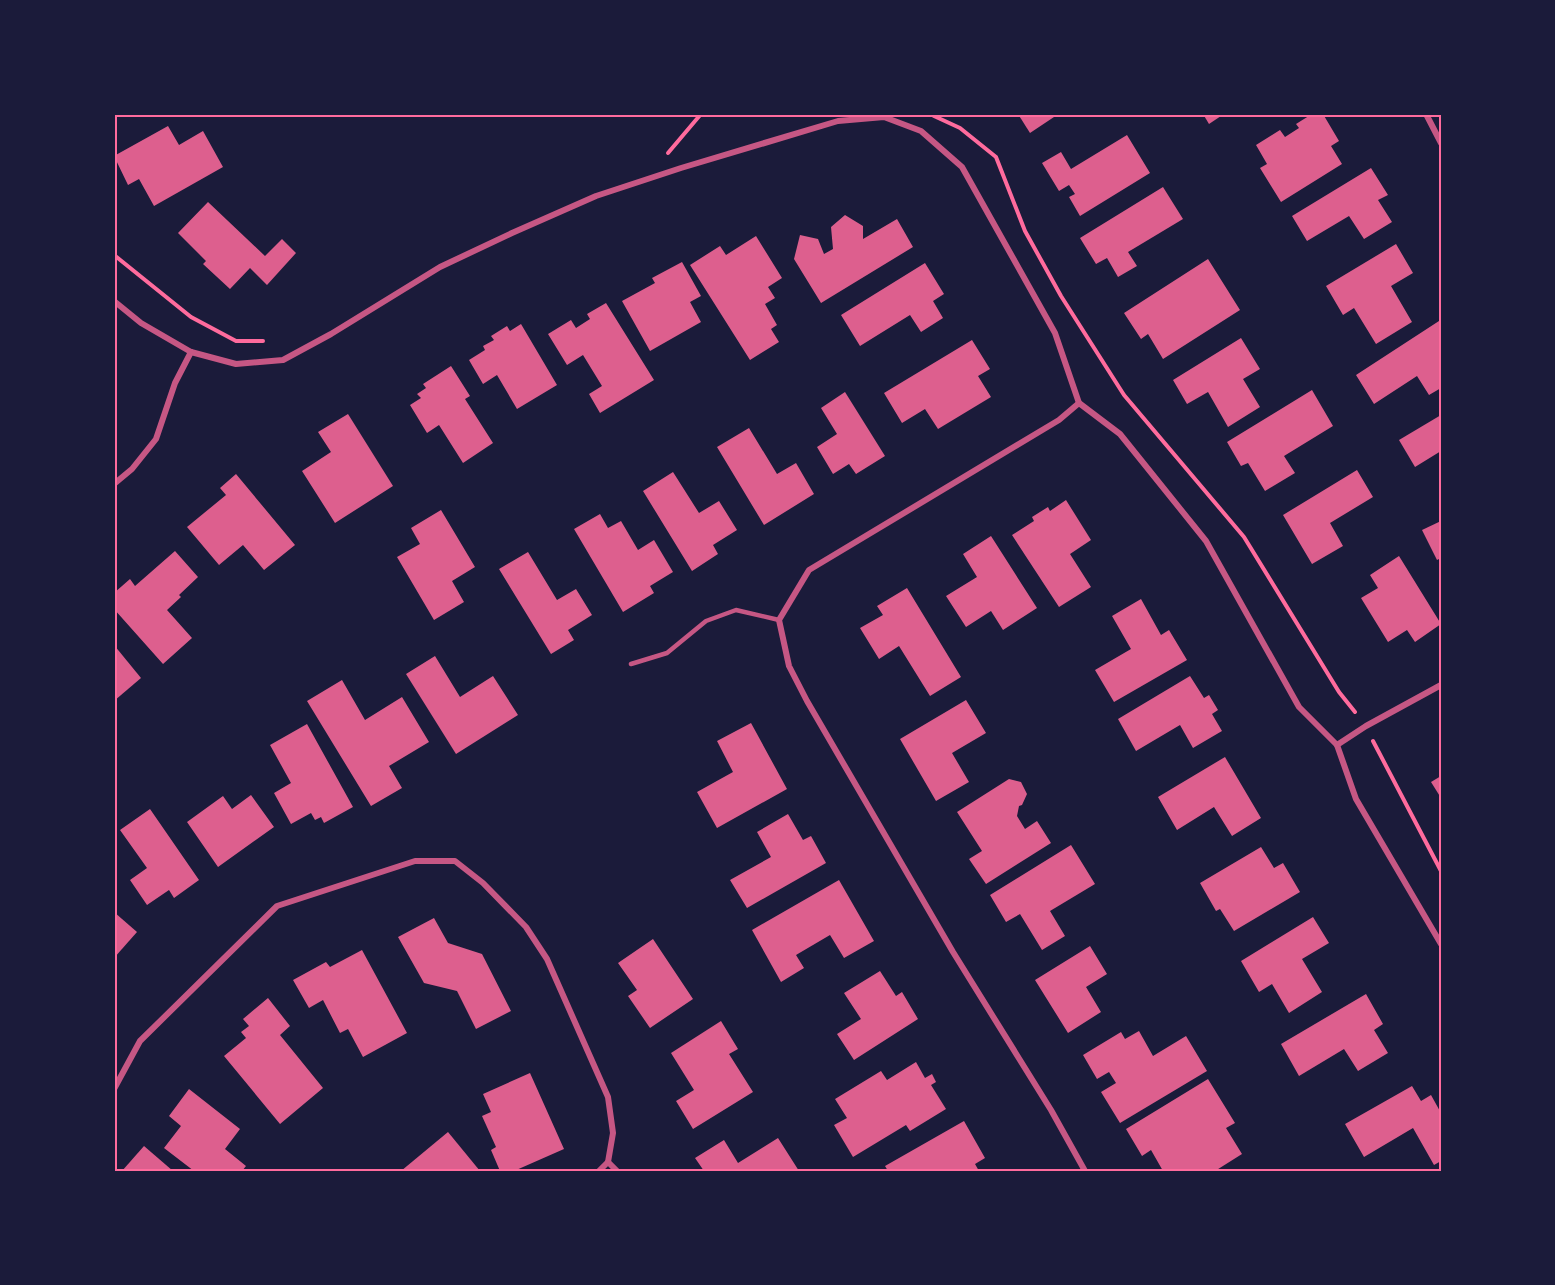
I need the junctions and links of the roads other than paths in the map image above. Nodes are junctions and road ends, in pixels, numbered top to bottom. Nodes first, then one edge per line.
1 (1426, 114) edge
2 (1441, 143) edge
3 (114, 301) edge
4 (191, 352) junction
5 (1079, 403) junction
6 (114, 484) edge
7 (779, 620) junction
8 (631, 664) dead end
9 (1441, 685) edge
10 (1337, 746) junction
11 (1441, 944) edge
12 (114, 1089) edge
13 (608, 1162) junction
14 (599, 1171) edge
15 (617, 1171) edge
16 (1085, 1171) edge

1 - 2 street
3 - 4 street
4 - 5 street
4 - 6 street
5 - 7 street
5 - 10 street
7 - 8 lane
7 - 16 street
9 - 10 street
10 - 11 street
12 - 13 street
13 - 14 street
13 - 15 street

